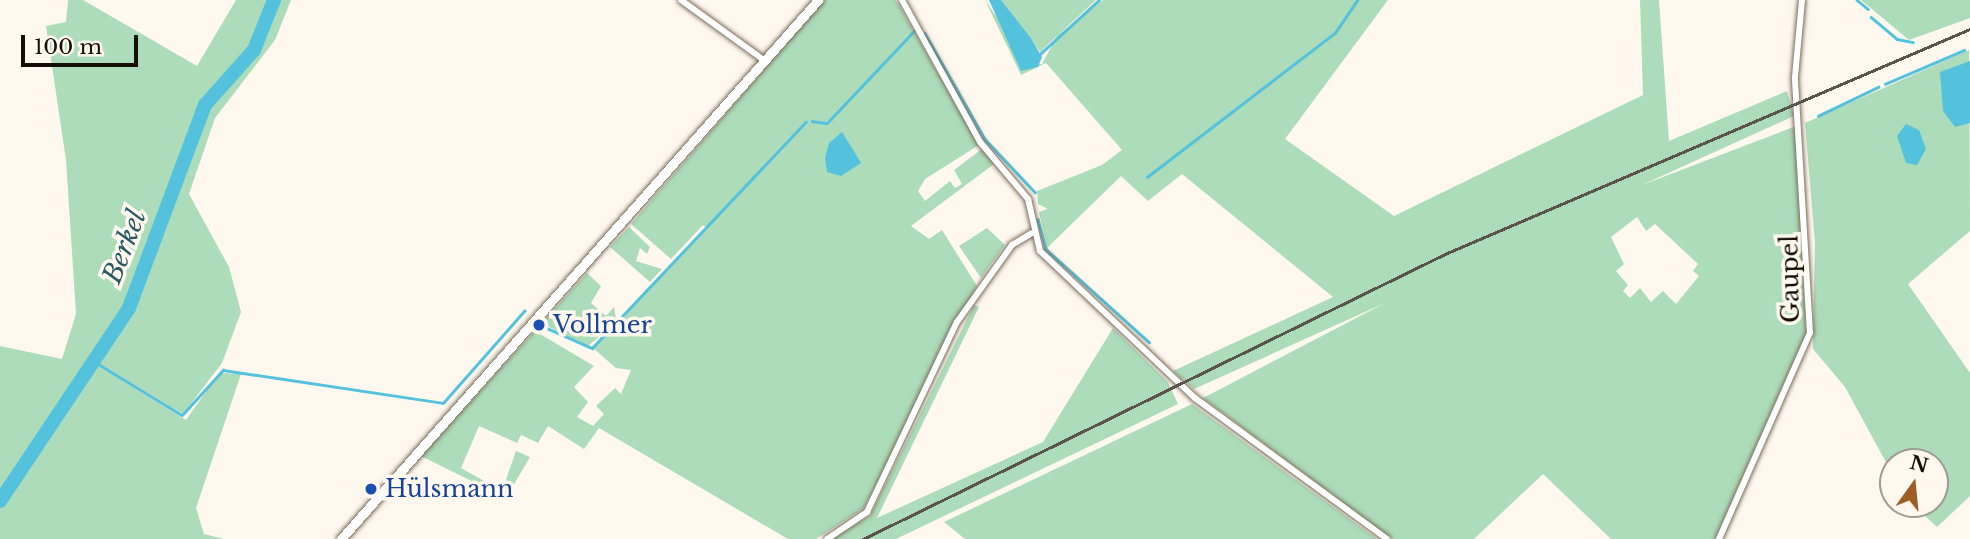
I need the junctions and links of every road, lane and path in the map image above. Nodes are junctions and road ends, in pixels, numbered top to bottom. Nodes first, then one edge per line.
1 (681, 0) edge
2 (818, 0) edge
3 (902, 0) edge
4 (1802, 0) edge
5 (765, 60) junction
6 (1032, 233) junction
7 (341, 539) edge
8 (827, 539) edge
9 (1387, 539) edge
10 (1719, 539) edge

1 - 5 street
2 - 5 main road
3 - 6 street
4 - 10 street, Gaupel
5 - 7 main road
6 - 8 street
6 - 9 street

